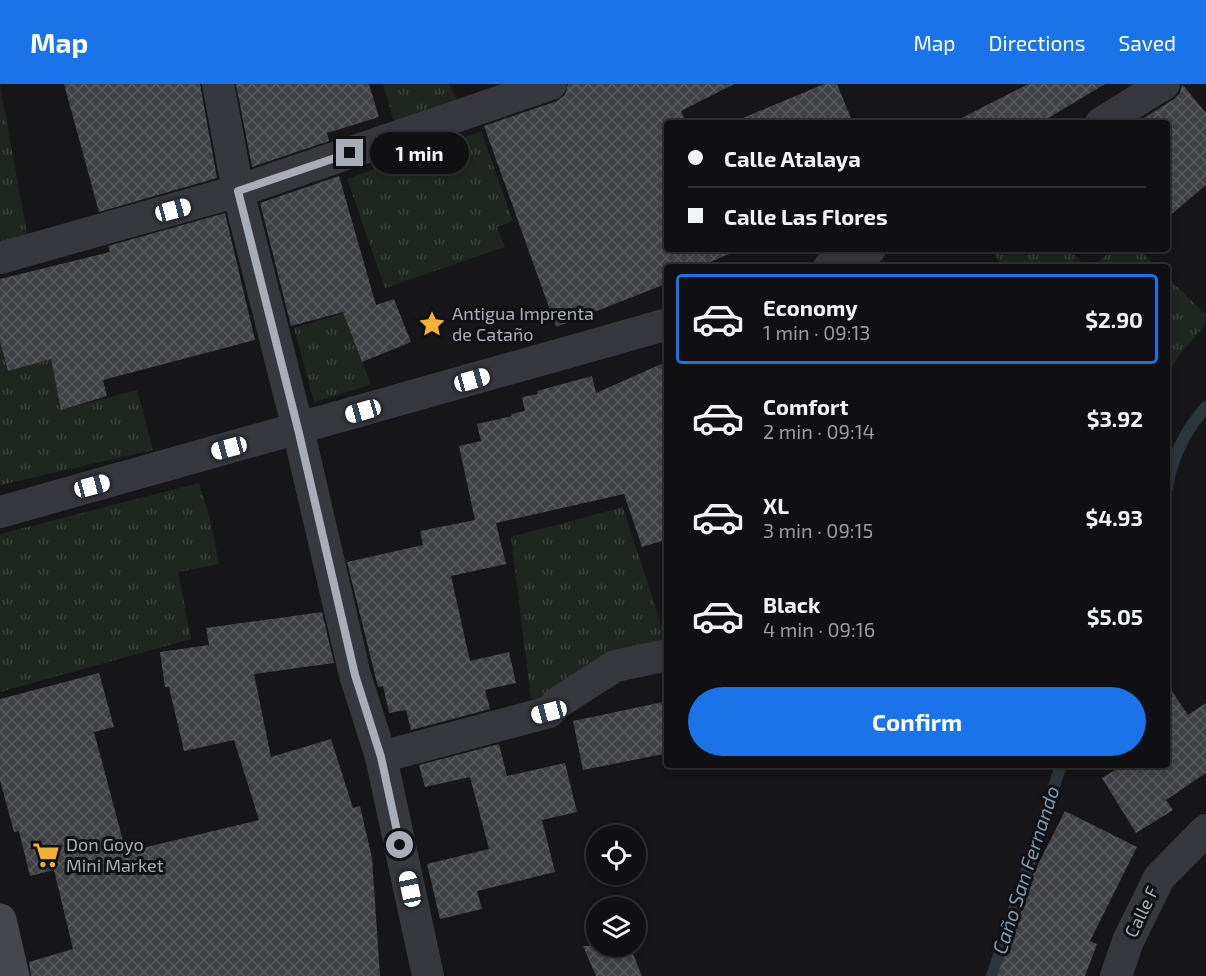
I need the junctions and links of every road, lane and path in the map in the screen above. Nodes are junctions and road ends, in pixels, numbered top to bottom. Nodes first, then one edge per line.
1 (218, 84) edge
2 (551, 84) edge
3 (1164, 84) edge
4 (1106, 120) edge
5 (238, 191) junction
6 (863, 252) edge
7 (0, 258) edge
8 (836, 264) edge
9 (664, 325) edge
10 (298, 429) junction
11 (0, 512) edge
12 (664, 656) edge
13 (381, 757) junction
14 (1206, 830) edge
15 (0, 920) edge
16 (13, 976) edge
17 (428, 976) edge
18 (1116, 976) edge

1 - 5 street
2 - 5 street
3 - 4 street
5 - 7 street
5 - 10 street
6 - 8 street
9 - 10 street
10 - 11 street
10 - 13 street
12 - 13 street
13 - 17 street
14 - 18 street, Calle F
15 - 16 main road

